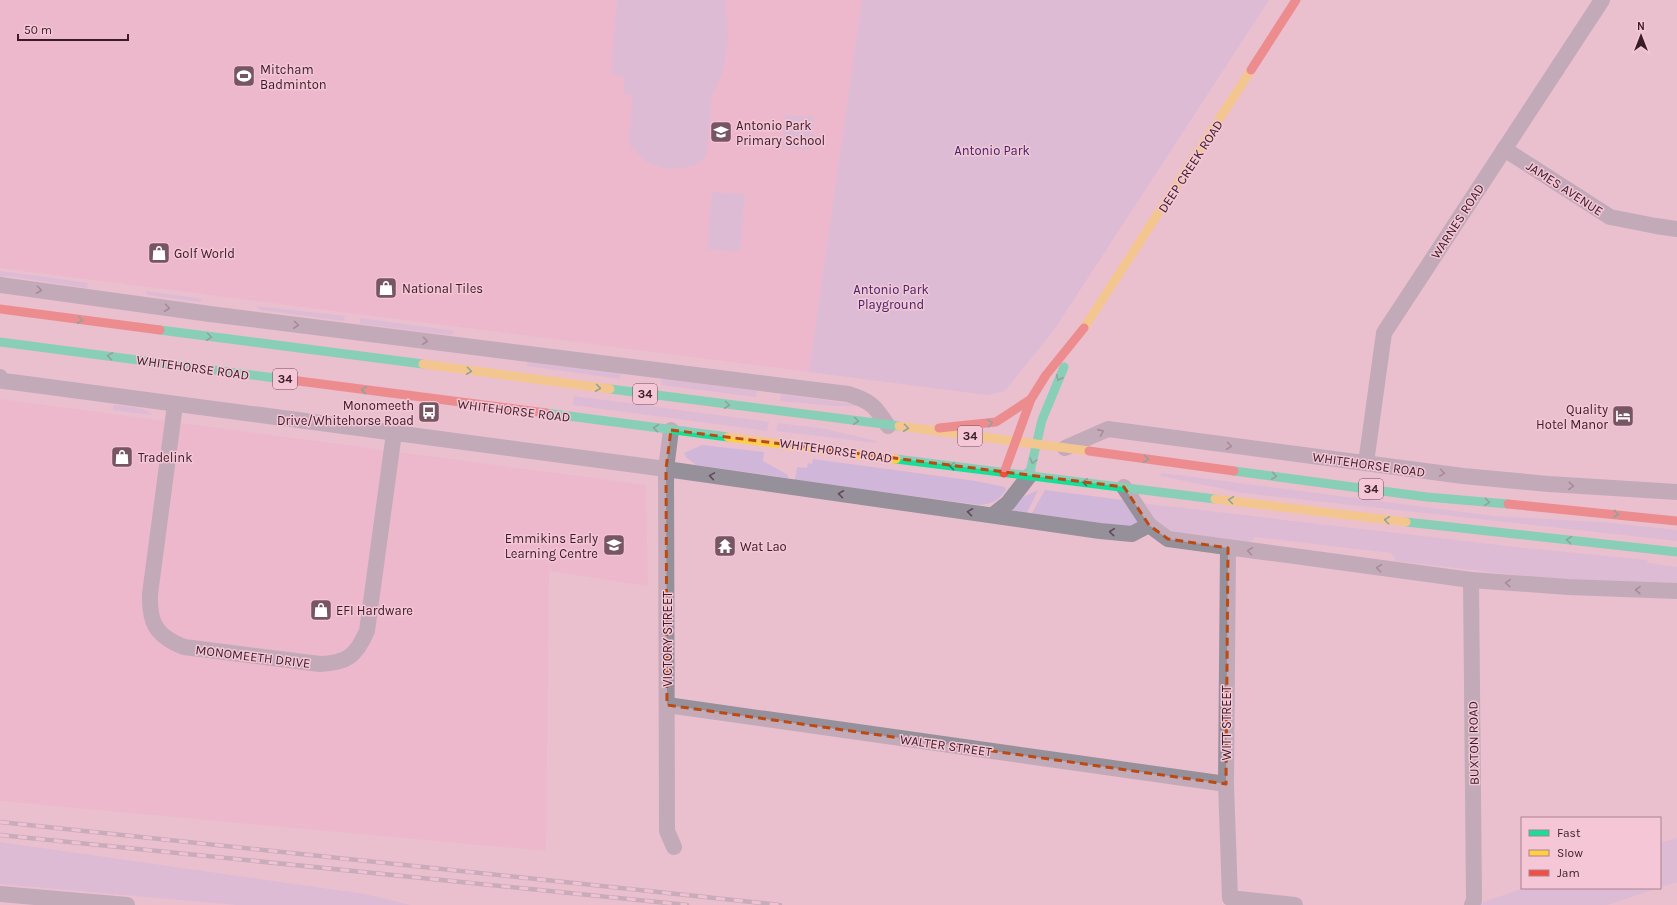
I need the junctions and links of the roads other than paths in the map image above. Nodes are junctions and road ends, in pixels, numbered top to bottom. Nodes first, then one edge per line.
1 (1296, 0) edge
2 (1602, 0) edge
3 (1504, 149) junction
4 (1677, 229) edge
5 (0, 285) edge
6 (0, 310) edge
7 (1082, 331) junction
8 (0, 342) edge
9 (0, 377) edge
10 (1030, 399) junction
11 (175, 405) junction
12 (888, 426) junction
13 (671, 430) junction
14 (924, 430) junction
15 (394, 433) junction
16 (1015, 442) junction
17 (1037, 445) junction
18 (1065, 448) junction
19 (1366, 463) junction
20 (666, 469) junction
21 (1004, 473) junction
22 (1029, 476) junction
23 (1124, 487) junction
24 (1677, 492) edge
25 (993, 515) junction
26 (1677, 521) edge
27 (1149, 525) junction
28 (1228, 548) junction
29 (1677, 552) edge
30 (1471, 580) junction
31 (1677, 591) edge
32 (667, 705) junction
33 (1226, 784) junction
34 (674, 847) dead end
35 (0, 894) edge
36 (127, 905) edge
37 (1295, 905) edge
38 (1472, 905) edge

1 - 7 main road, DEEP CREEK ROAD
2 - 3 street, WARNES ROAD
3 - 4 street, JAMES AVENUE
3 - 19 street, WARNES ROAD
5 -> 12 street
6 -> 12 main road, WHITEHORSE ROAD / 34
7 - 10 main road, DEEP CREEK ROAD
7 -> 17 main road, DEEP CREEK ROAD
13 -> 8 main road, WHITEHORSE ROAD / 34
9 - 11 street
14 -> 10 main road
10 - 16 main road, DEEP CREEK ROAD
11 - 15 street
11 - 15 street, MONOMEETH DRIVE
12 -> 14 main road, WHITEHORSE ROAD / 34
13 - 20 street, VICTORY STREET
21 -> 13 main road, WHITEHORSE ROAD / 34
14 - 16 main road, WHITEHORSE ROAD / 34
15 - 20 street
16 - 17 main road, WHITEHORSE ROAD / 34
16 - 21 main road, DEEP CREEK ROAD
17 - 18 main road, WHITEHORSE ROAD / 34
17 -> 22 main road, DEEP CREEK ROAD
18 -> 19 street, WHITEHORSE ROAD
18 -> 26 main road, WHITEHORSE ROAD / 34
19 -> 24 street, WHITEHORSE ROAD
25 -> 20 street
20 - 32 street, VICTORY STREET
21 - 22 main road, WHITEHORSE ROAD / 34
23 -> 22 main road, WHITEHORSE ROAD / 34
22 - 25 street
23 - 27 street
29 -> 23 main road, WHITEHORSE ROAD / 34
27 -> 25 street
27 - 28 street
30 -> 28 street
28 - 33 street, WITT STREET
31 -> 30 street
30 - 38 street, BUXTON ROAD
32 - 33 street, WALTER STREET
32 - 34 street, VICTORY STREET
33 - 37 street, WITT STREET
35 - 36 street

